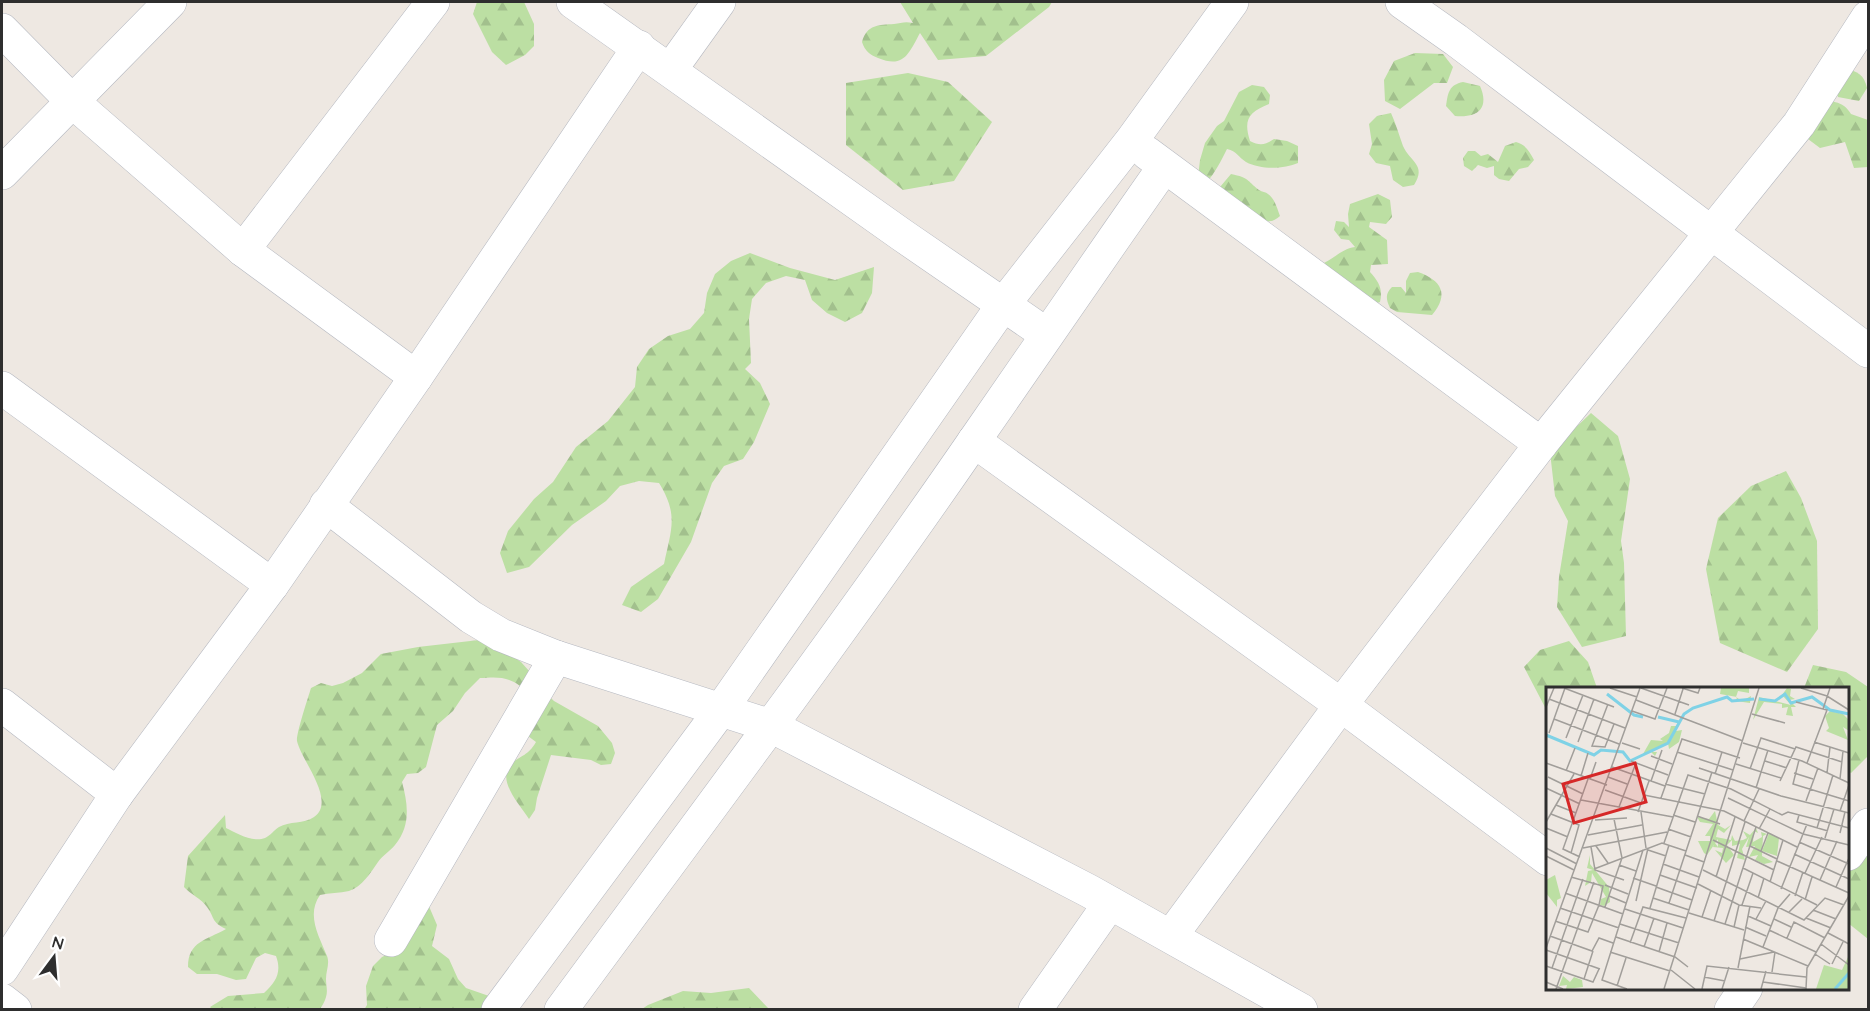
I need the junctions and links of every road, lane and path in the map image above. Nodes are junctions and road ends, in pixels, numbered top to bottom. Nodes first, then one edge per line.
1 (170, 2) edge
2 (433, 2) edge
3 (573, 2) edge
4 (719, 2) edge
5 (1232, 2) edge
6 (1402, 2) edge
7 (1869, 17) edge
8 (2, 30) edge
9 (639, 47) junction
10 (671, 69) junction
11 (73, 102) junction
12 (1132, 140) junction
13 (1164, 167) junction
14 (2, 172) edge
15 (1712, 232) junction
16 (243, 250) junction
17 (1003, 305) junction
18 (1046, 334) junction
19 (1869, 351) edge
20 (416, 377) junction
21 (2, 388) edge
22 (974, 441) junction
23 (1541, 444) junction
24 (326, 506) junction
25 (272, 585) junction
26 (556, 657) junction
27 (2, 705) edge
28 (1341, 705) junction
29 (720, 711) junction
30 (771, 726) junction
31 (117, 794) junction
32 (1546, 858) edge
33 (1110, 903) junction
34 (1171, 936) junction
35 (391, 940) dead end
36 (2, 969) edge
37 (2, 1000) edge
38 (15, 1010) edge
39 (498, 1010) edge
40 (561, 1010) edge
41 (1035, 1010) edge
42 (1301, 1010) edge

1 - 11 street
2 - 16 street
3 - 9 street
4 - 10 street
5 - 12 street
6 - 15 street
7 - 15 street
8 - 11 street
9 - 10 street
9 - 20 street
10 - 17 street
11 - 14 street
11 - 16 street
12 - 13 street
12 - 17 street
13 - 18 street
13 - 23 street
15 - 19 street
15 - 23 street
16 - 20 street
17 - 18 street
17 - 29 street
18 - 22 street
20 - 24 street
21 - 25 street
22 - 28 street
22 - 30 street
23 - 28 street
24 - 25 street
24 - 26 street
25 - 31 street
26 - 29 street
26 - 35 street
27 - 31 street
28 - 32 street
28 - 34 street
29 - 30 street
29 - 39 street
30 - 33 street
30 - 40 street
31 - 36 street
33 - 34 street
33 - 41 street
34 - 42 street
37 - 38 street

